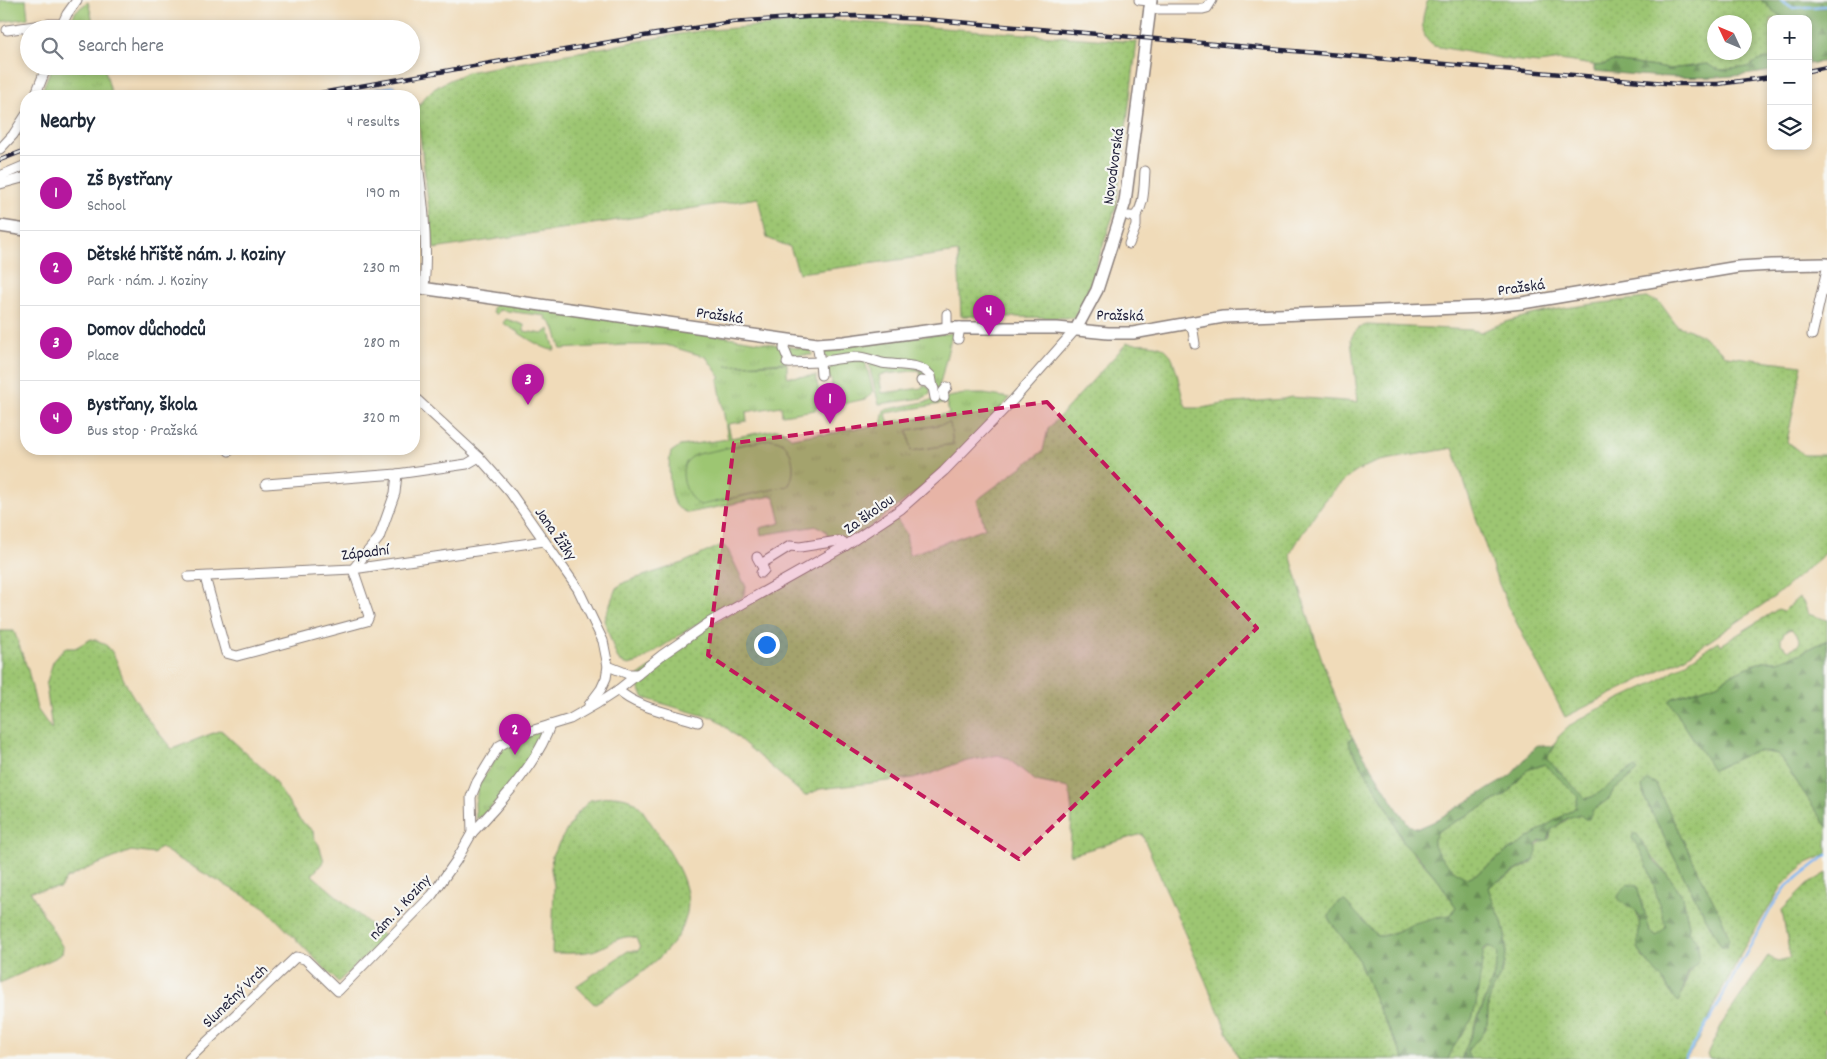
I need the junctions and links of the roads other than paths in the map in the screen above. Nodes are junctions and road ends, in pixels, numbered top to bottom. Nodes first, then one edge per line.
1 (77, 0) edge
2 (1212, 0) edge
3 (1147, 3) edge
4 (65, 20) edge
5 (20, 28) edge
6 (7, 30) dead end
7 (43, 75) edge
8 (37, 90) edge
9 (20, 124) edge
10 (0, 148) edge
11 (20, 168) edge
12 (1144, 171) dead end
13 (420, 174) edge
14 (0, 176) edge
15 (20, 179) edge
16 (0, 184) edge
17 (1122, 214) junction
18 (1134, 217) junction
19 (0, 226) edge
20 (20, 229) edge
21 (1129, 244) dead end
22 (1827, 264) edge
23 (1827, 269) edge
24 (420, 284) edge
25 (420, 287) edge
26 (947, 314) dead end
27 (1188, 322) junction
28 (960, 327) junction
29 (948, 328) junction
30 (1076, 329) junction
31 (1812, 335) dead end
32 (958, 339) dead end
33 (784, 340) junction
34 (817, 344) junction
35 (1195, 344) dead end
36 (820, 362) junction
37 (821, 375) dead end
38 (922, 381) dead end
39 (947, 387) dead end
40 (938, 394) junction
41 (420, 403) edge
42 (479, 457) junction
43 (397, 474) junction
44 (266, 484) dead end
45 (544, 541) junction
46 (845, 546) junction
47 (760, 565) dead end
48 (353, 569) junction
49 (188, 577) dead end
50 (205, 577) junction
51 (608, 666) junction
52 (638, 674) junction
53 (618, 690) junction
54 (582, 712) junction
55 (698, 722) dead end
56 (550, 724) junction
57 (472, 833) junction
58 (303, 957) joint
59 (189, 1059) edge

1 - 4 street
2 - 3 street
3 - 17 street, Novodvorská
5 - 6 street
7 - 8 street
9 - 10 street
11 - 14 street
12 - 18 street
13 - 24 street
15 - 16 street
17 - 18 street
17 - 30 street, Novodvorská
18 - 21 street
19 - 20 street
22 - 27 street, Pražská
23 - 31 street
25 - 33 street, Pražská
26 - 29 street
27 - 30 street, Pražská
27 - 35 street
28 - 29 street, Pražská
28 - 30 street, Pražská
28 - 32 street
29 - 34 street, Pražská
30 - 46 street, Za školou
33 - 34 street, Pražská
33 - 36 street
34 - 36 street
36 - 37 street
36 - 40 street
38 - 40 street
39 - 40 street
41 - 42 street, Jana Žižky
42 - 43 street
42 - 45 street, Jana Žižky
43 - 44 street
43 - 48 street
45 - 48 street, Západní
45 - 51 street, Jana Žižky
46 - 47 street
46 - 52 street, Za školou
48 - 50 street, Západní
48 - 50 street
49 - 50 street, Západní
51 - 52 street
51 - 54 street, Jana Žižky
52 - 53 street, Za školou
53 - 54 street, Za školou
53 - 55 street
54 - 56 street
56 - 57 street, nám. J. Koziny
56 - 57 street
57 - 58 street, nám. J. Koziny
58 - 59 street, Slunečný Vrch

